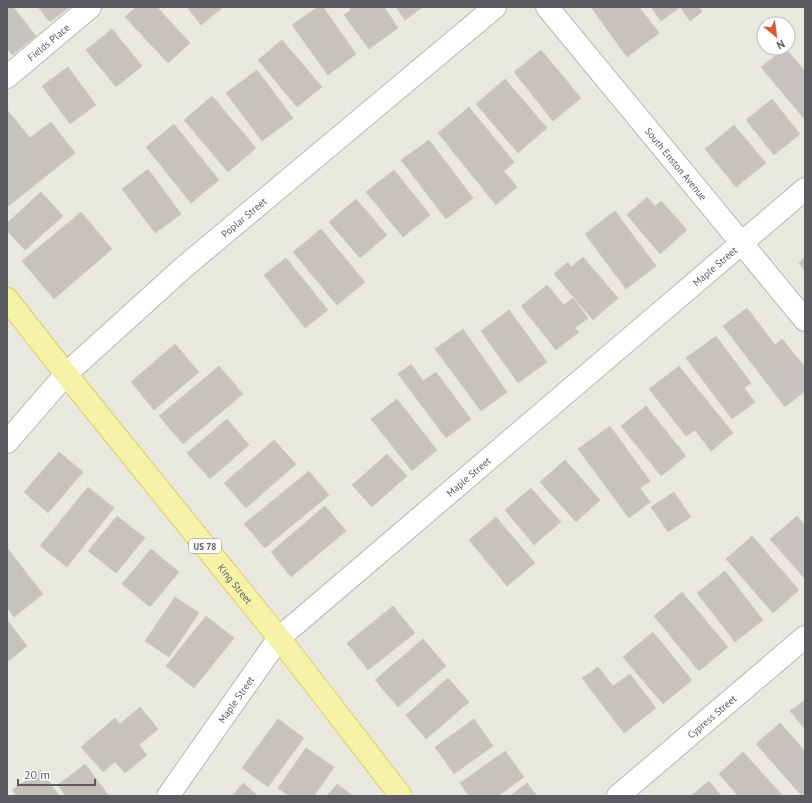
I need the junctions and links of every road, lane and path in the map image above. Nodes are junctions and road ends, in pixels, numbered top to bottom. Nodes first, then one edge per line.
1 (90, 7) edge
2 (495, 7) edge
3 (546, 7) edge
4 (7, 77) edge
5 (805, 189) edge
6 (741, 244) junction
7 (7, 298) edge
8 (805, 320) edge
9 (66, 374) junction
10 (7, 442) edge
11 (805, 637) edge
12 (279, 638) junction
13 (168, 796) edge
14 (401, 796) edge
15 (618, 796) edge

1 - 4 street, Fields Place
2 - 9 street, Poplar Street
3 - 6 street, South Enston Avenue
5 - 6 street, Maple Street
6 - 8 street, South Enston Avenue
6 - 12 street, Maple Street
7 - 9 main road, King Street / US 78
9 - 10 street, Poplar Street
9 - 12 main road, King Street / US 78
11 - 15 street, Cypress Street
12 - 13 street, Maple Street
12 - 14 main road, King Street / US 78

